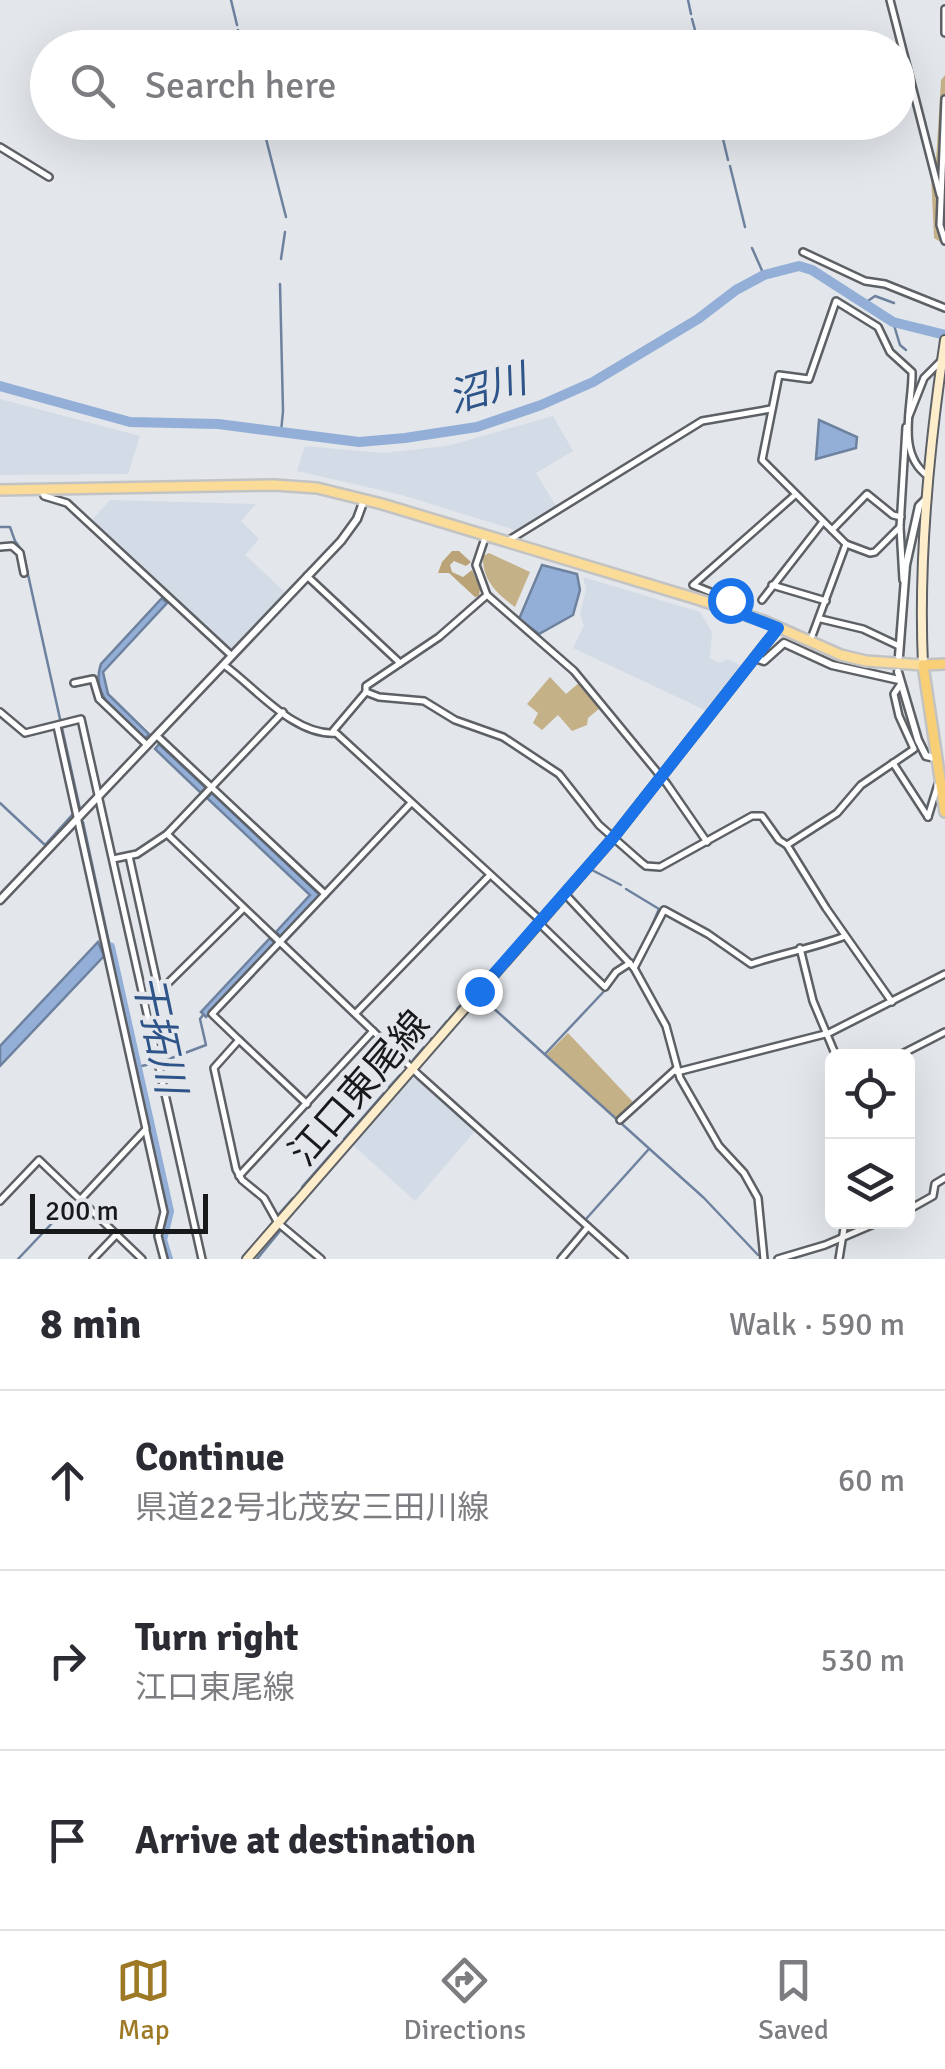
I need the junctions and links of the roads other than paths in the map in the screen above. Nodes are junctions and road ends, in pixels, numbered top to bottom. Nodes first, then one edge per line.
1 (890, 0) edge
2 (945, 8) edge
3 (898, 30) edge
4 (945, 33) edge
5 (915, 98) edge
6 (945, 99) edge
7 (0, 147) edge
8 (49, 177) dead end
9 (940, 195) junction
10 (945, 241) edge
11 (803, 252) dead end
12 (945, 308) edge
13 (945, 340) edge
14 (944, 348) edge
15 (942, 360) junction
16 (772, 409) junction
17 (908, 424) junction
18 (929, 477) junction
19 (42, 489) junction
20 (0, 490) edge
21 (794, 495) junction
22 (928, 496) junction
23 (364, 500) junction
24 (901, 517) junction
25 (822, 523) junction
26 (900, 527) junction
27 (832, 530) junction
28 (486, 536) junction
29 (507, 542) junction
30 (846, 544) junction
31 (0, 547) edge
32 (24, 573) dead end
33 (308, 576) junction
34 (772, 585) junction
35 (904, 585) junction
36 (487, 595) junction
37 (762, 600) dead end
38 (826, 600) junction
39 (747, 616) junction
40 (821, 620) junction
41 (778, 628) junction
42 (812, 636) dead end
43 (899, 646) junction
44 (232, 656) junction
45 (899, 656) dead end
46 (755, 658) junction
47 (401, 664) junction
48 (945, 664) edge
49 (224, 665) junction
50 (923, 665) junction
51 (899, 679) junction
52 (74, 683) dead end
53 (366, 692) junction
54 (0, 712) edge
55 (283, 712) junction
56 (60, 725) junction
57 (333, 732) junction
58 (157, 736) junction
59 (148, 746) junction
60 (935, 758) junction
61 (892, 764) junction
62 (661, 778) junction
63 (939, 781) junction
64 (212, 788) junction
65 (99, 797) junction
66 (411, 803) junction
67 (945, 812) edge
68 (77, 819) junction
69 (167, 834) junction
70 (613, 838) junction
71 (707, 842) junction
72 (787, 845) junction
73 (129, 856) junction
74 (113, 859) junction
75 (490, 876) junction
76 (325, 894) junction
77 (564, 894) junction
78 (0, 900) edge
79 (244, 908) junction
80 (540, 922) junction
81 (845, 936) junction
82 (280, 942) junction
83 (800, 948) junction
84 (632, 965) junction
85 (945, 974) edge
86 (892, 1002) junction
87 (356, 1014) junction
88 (374, 1030) junction
89 (945, 1032) edge
90 (828, 1034) junction
91 (239, 1040) junction
92 (833, 1049) edge
93 (912, 1049) edge
94 (413, 1067) junction
95 (677, 1070) junction
96 (308, 1104) junction
97 (620, 1120) dead end
98 (146, 1129) junction
99 (239, 1176) junction
100 (945, 1178) edge
101 (80, 1200) junction
102 (0, 1201) edge
103 (915, 1206) edge
104 (278, 1224) junction
105 (588, 1227) junction
106 (844, 1229) edge
107 (860, 1229) edge
108 (116, 1235) junction
109 (843, 1235) junction
110 (93, 1259) edge
111 (142, 1259) edge
112 (164, 1259) edge
113 (202, 1259) edge
114 (247, 1259) edge
115 (321, 1259) edge
116 (561, 1259) edge
117 (624, 1259) edge
118 (764, 1259) edge
119 (778, 1259) edge
120 (839, 1259) edge

1 - 3 street
2 - 4 street
5 - 9 street
6 - 9 street
7 - 8 street
9 - 10 street
11 - 12 street
13 - 14 main road
14 - 15 main road
15 - 17 street
15 - 18 main road
16 - 17 street
16 - 21 street
16 - 29 street
17 - 18 street
17 - 24 street
18 - 22 main road
19 - 20 main road
19 - 23 main road
19 - 44 street
21 - 25 street
21 - 39 street
22 - 35 street
22 - 50 main road
23 - 28 main road
23 - 33 street
24 - 26 street
24 - 27 street
25 - 27 street
25 - 34 street
26 - 30 street
26 - 35 street
27 - 30 street
28 - 29 main road
28 - 36 street
29 - 39 main road
30 - 38 street
31 - 32 street
33 - 44 street
33 - 47 street
34 - 37 street
34 - 38 street
35 - 43 street
36 - 47 street
36 - 62 street
38 - 40 street
39 - 41 main road
40 - 42 street
40 - 43 street
41 - 46 main road, 江口東尾線
41 - 50 main road
43 - 45 street
44 - 49 street
46 - 51 street
46 - 62 main road, 江口東尾線
47 - 53 street
48 - 50 highway
49 - 55 street
49 - 58 street
50 - 60 highway
51 - 60 street
51 - 61 street
52 - 59 street
53 - 57 street
53 - 70 street
54 - 56 street
55 - 57 street
55 - 64 street
56 - 65 street
56 - 68 street
57 - 66 street
58 - 59 street
58 - 64 street
59 - 65 street
60 - 63 highway
61 - 63 street
61 - 72 street
62 - 70 main road, 江口東尾線
62 - 71 street
63 - 67 highway
64 - 69 street
64 - 76 street
65 - 68 street
65 - 74 street
66 - 75 street
66 - 76 street
68 - 78 street
68 - 98 street
69 - 73 street
69 - 79 street
70 - 71 street
70 - 77 main road, 江口東尾線
71 - 72 street
72 - 81 street
73 - 74 street
73 - 79 street
74 - 113 street
75 - 80 street
75 - 87 street
76 - 82 street
77 - 80 main road, 江口東尾線
77 - 84 street
79 - 82 street
80 - 84 street
80 - 94 main road, 江口東尾線
81 - 83 street
81 - 86 street
82 - 87 street
82 - 91 street
83 - 84 street
83 - 90 street
84 - 95 street
85 - 86 street
86 - 90 street
87 - 88 street
88 - 94 street
88 - 96 street
89 - 93 street
90 - 92 street
90 - 95 street
91 - 96 street
91 - 99 street
94 - 104 main road, 江口東尾線
94 - 105 street
95 - 97 street
95 - 118 street
96 - 99 street
98 - 101 street
98 - 112 street
99 - 104 street
100 - 103 street
101 - 102 street
101 - 108 street
104 - 114 main road, 江口東尾線
104 - 115 street
105 - 116 street
105 - 117 street
106 - 109 street
107 - 109 street
108 - 110 street
108 - 111 street
109 - 119 street
109 - 120 street

